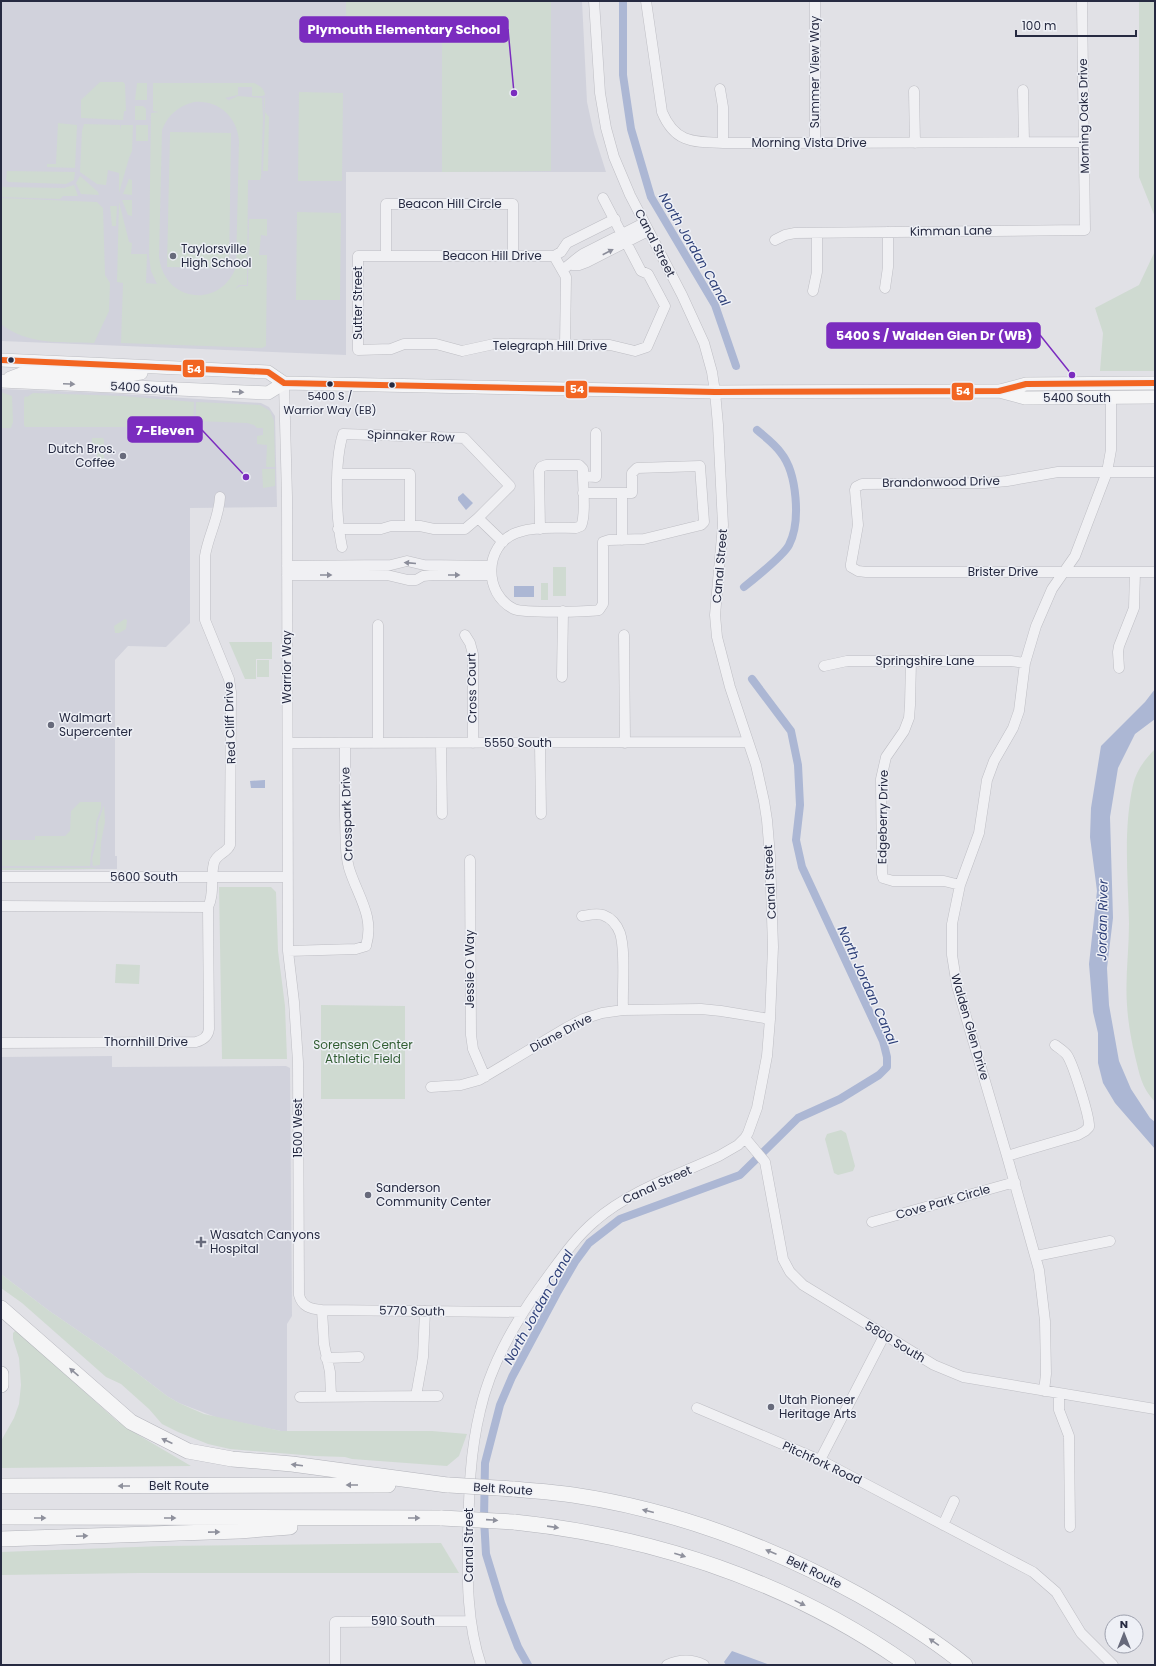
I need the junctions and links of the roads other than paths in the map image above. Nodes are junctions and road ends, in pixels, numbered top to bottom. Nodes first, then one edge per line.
1 (594, 1) edge
2 (646, 1) edge
3 (815, 1) edge
4 (1082, 1) edge
5 (720, 89) dead end
6 (1023, 90) dead end
7 (914, 91) dead end
8 (915, 142) junction
9 (1024, 142) junction
10 (1083, 142) junction
11 (723, 143) junction
12 (815, 143) junction
13 (603, 198) dead end
14 (614, 219) junction
15 (646, 227) junction
16 (1085, 230) joint
17 (888, 232) junction
18 (817, 233) junction
19 (624, 238) junction
20 (775, 240) dead end
21 (358, 256) joint
22 (386, 256) junction
23 (513, 256) junction
24 (554, 256) junction
25 (562, 270) junction
26 (885, 288) dead end
27 (813, 291) dead end
28 (566, 344) junction
29 (358, 350) joint
30 (1, 360) edge
31 (170, 368) junction
32 (1, 381) edge
33 (1155, 382) edge
34 (284, 383) junction
35 (999, 391) junction
36 (715, 392) junction
37 (1155, 397) edge
38 (1111, 398) junction
39 (596, 433) dead end
40 (1107, 472) junction
41 (1155, 472) edge
42 (338, 474) junction
43 (583, 476) junction
44 (583, 493) junction
45 (622, 493) junction
46 (220, 497) dead end
47 (478, 518) junction
48 (410, 526) junction
49 (338, 529) junction
50 (540, 529) junction
51 (622, 540) junction
52 (503, 542) junction
53 (342, 548) dead end
54 (851, 567) joint
55 (286, 570) junction
56 (491, 571) junction
57 (1065, 572) junction
58 (1135, 572) junction
59 (1155, 572) edge
60 (562, 611) junction
61 (378, 625) dead end
62 (465, 634) dead end
63 (624, 635) dead end
64 (911, 661) junction
65 (1025, 663) junction
66 (824, 666) dead end
67 (1119, 668) dead end
68 (562, 678) dead end
69 (748, 742) junction
70 (288, 743) junction
71 (345, 743) junction
72 (378, 743) junction
73 (441, 743) junction
74 (473, 743) junction
75 (540, 743) junction
76 (625, 743) junction
77 (442, 814) dead end
78 (541, 814) dead end
79 (470, 860) dead end
80 (212, 876) junction
81 (1, 877) edge
82 (287, 877) junction
83 (960, 885) junction
84 (1, 906) edge
85 (208, 907) junction
86 (582, 916) dead end
87 (288, 951) junction
88 (623, 1010) junction
89 (770, 1019) junction
90 (1, 1043) edge
91 (1055, 1045) dead end
92 (485, 1077) junction
93 (431, 1087) dead end
94 (745, 1138) junction
95 (1007, 1156) junction
96 (1015, 1182) junction
97 (872, 1222) dead end
98 (1110, 1241) dead end
99 (1036, 1256) junction
100 (303, 1305) joint
101 (1, 1308) edge
102 (322, 1310) junction
103 (425, 1311) junction
104 (522, 1312) junction
105 (884, 1336) junction
106 (359, 1357) dead end
107 (326, 1358) junction
108 (1, 1374) edge
109 (1, 1384) edge
110 (1044, 1391) junction
111 (1059, 1394) junction
112 (331, 1396) junction
113 (416, 1396) junction
114 (438, 1396) dead end
115 (300, 1397) dead end
116 (697, 1408) dead end
117 (1155, 1409) edge
118 (820, 1460) junction
119 (448, 1485) junction
120 (1, 1486) edge
121 (954, 1502) dead end
122 (1, 1518) edge
123 (385, 1518) junction
124 (943, 1524) junction
125 (1070, 1527) dead end
126 (1, 1539) edge
127 (470, 1621) junction
128 (335, 1665) edge
129 (481, 1665) edge
130 (668, 1665) edge
131 (704, 1665) edge
132 (908, 1665) edge
133 (965, 1665) edge
134 (1113, 1665) edge

1 - 15 street, Canal Street
2 - 11 street, Morning Vista Drive
3 - 12 street, Summer View Way
4 - 10 street, Morning Oaks Drive
5 - 11 street
6 - 9 street
7 - 8 street
8 - 9 street, Morning Vista Drive
8 - 12 street, Morning Vista Drive
9 - 10 street, Morning Vista Drive
10 - 16 street, Morning Oaks Drive
11 - 12 street, Morning Vista Drive
13 - 14 street
14 - 19 street
14 - 24 street, Beacon Hill Drive
15 - 19 street
15 - 36 street, Canal Street
16 - 17 street, Kimman Lane
17 - 18 street, Kimman Lane
17 - 26 street
18 - 20 street, Kimman Lane
18 - 27 street
19 - 25 street
19 - 28 street, Telegraph Hill Drive
21 - 22 street, Beacon Hill Drive
21 - 29 street, Sutter Street
22 - 23 street, Beacon Hill Drive
22 - 23 street, Beacon Hill Circle
23 - 24 street, Beacon Hill Drive
24 - 25 street
25 - 28 street
28 - 29 street, Telegraph Hill Drive
30 - 31 main road, 5400 South
31 - 32 main road
31 - 34 main road, 5400 South
32 -> 34 main road, 5400 South
33 - 35 main road, 5400 South
34 - 36 main road, 5400 South
34 - 55 street, Warrior Way
35 - 36 main road, 5400 South
35 - 38 main road, 5400 South
36 - 69 street, Canal Street
37 - 38 main road, 5400 South
38 - 40 street, Walden Glen Drive
39 - 43 street
40 - 41 street, Brandonwood Drive
40 - 54 street, Brandonwood Drive
40 - 57 street, Walden Glen Drive
42 - 47 street, Spinnaker Row
42 - 48 street
42 - 49 street
43 - 44 street
43 - 50 street
44 - 45 street
44 - 50 street
45 - 51 street
45 - 51 street
46 - 80 street, Red Cliff Drive
47 - 48 street
47 - 52 street
48 - 49 street
49 - 53 street
50 - 52 street
51 - 60 street
52 - 56 street
54 - 57 street, Brister Drive
56 -> 55 street
55 -> 56 street
55 - 70 street, Warrior Way
56 - 60 street
57 - 58 street, Brister Drive
57 - 65 street, Walden Glen Drive
58 - 59 street, Brister Drive
58 - 67 street
60 - 68 street
61 - 72 street
62 - 74 street, Cross Court
63 - 76 street
64 - 65 street, Springshire Lane
64 - 66 street, Springshire Lane
64 - 83 street, Edgeberry Drive
65 - 83 street, Walden Glen Drive
69 - 76 street, 5550 South
69 - 89 street, Canal Street
70 - 71 street, 5550 South
70 - 82 street, Warrior Way
71 - 72 street, 5550 South
71 - 87 street, Crosspark Drive
72 - 73 street, 5550 South
73 - 74 street, 5550 South
73 - 77 street
74 - 75 street, 5550 South
75 - 76 street, 5550 South
75 - 78 street
79 - 92 street, Jessie O Way
80 - 81 street, 5600 South
80 - 82 street, 5600 South
80 - 85 street, Thornhill Drive
82 - 87 street, Warrior Way
83 - 95 street, Walden Glen Drive
84 - 85 street
85 - 90 street, Thornhill Drive
86 - 88 street
87 - 100 street, 1500 West
88 - 89 street, Diane Drive
88 - 92 street, Diane Drive
89 - 94 street, Canal Street
91 - 95 street
92 - 93 street, Diane Drive
94 - 104 street, Canal Street
94 - 105 street, 5800 South
95 - 96 street, Walden Glen Drive
96 - 97 street, Cove Park Circle
96 - 99 street, Walden Glen Drive
98 - 99 street
99 - 110 street, Walden Glen Drive
100 - 102 street, 5770 South
119 -> 101 highway
102 - 103 street, 5770 South
102 - 107 street
103 - 104 street, 5770 South
103 - 113 street
104 - 127 street, Canal Street
105 - 110 street, 5800 South
105 - 118 street
106 - 107 street
107 - 112 street
108 - 109 highway
110 - 111 street, 5800 South
111 - 117 street, 5800 South
111 - 125 street
112 - 113 street
112 - 115 street
113 - 114 street
116 - 118 street, Pitchfork Road
118 - 124 street, Pitchfork Road
119 -> 120 highway, Belt Route
133 -> 119 highway, Belt Route, bridge
121 - 124 street
122 -> 123 highway
126 -> 123 highway
123 -> 132 highway, bridge
124 - 134 street, Pitchfork Road
127 - 128 street, 5910 South
127 - 129 street, Canal Street
130 - 131 street

